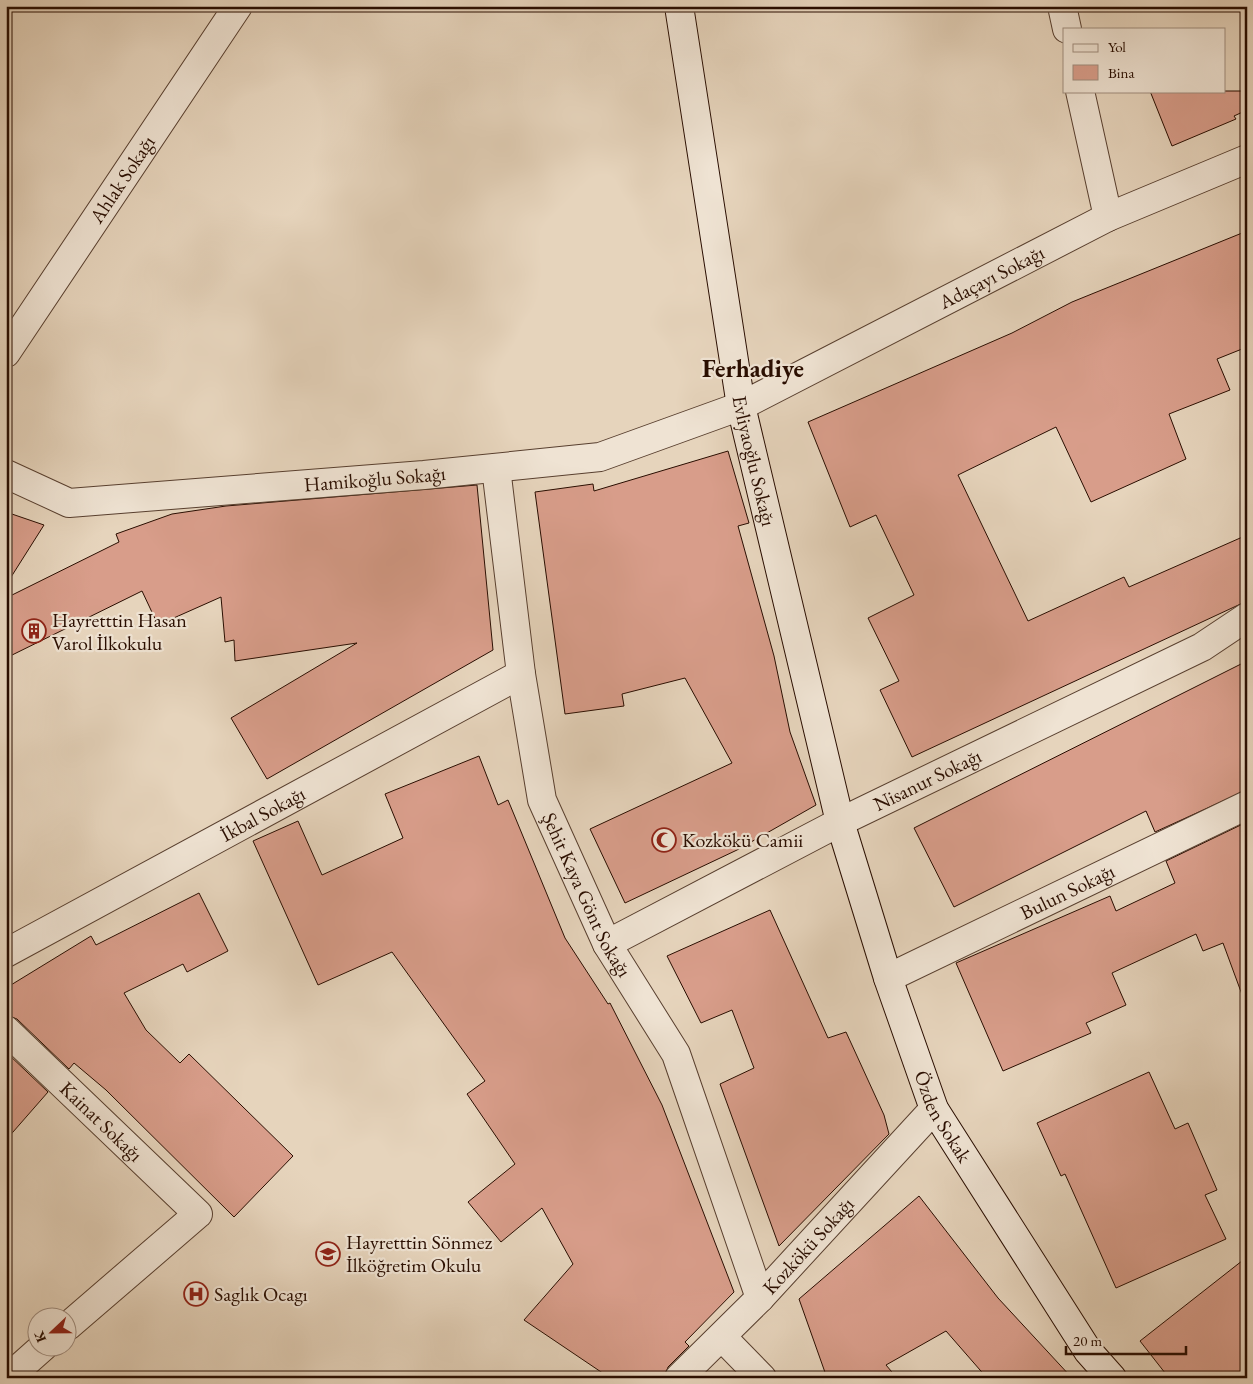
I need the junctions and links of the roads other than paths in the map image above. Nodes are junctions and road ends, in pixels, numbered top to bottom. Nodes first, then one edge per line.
1 (238, 6) edge
2 (679, 6) edge
3 (1062, 6) edge
4 (1067, 28) edge
5 (1080, 92) edge
6 (1247, 159) edge
7 (1108, 217) junction
8 (6, 353) edge
9 (741, 406) junction
10 (496, 468) junction
11 (6, 474) edge
12 (1247, 617) edge
13 (520, 674) junction
14 (1247, 806) edge
15 (840, 822) junction
16 (607, 944) junction
17 (6, 953) edge
18 (888, 978) junction
19 (6, 1030) edge
20 (934, 1109) junction
21 (760, 1298) junction
22 (78, 1317) edge
23 (722, 1337) junction
24 (33, 1356) edge
25 (8, 1378) edge
26 (679, 1378) edge
27 (762, 1378) edge
28 (1112, 1378) edge

1 - 8 street, Ahlak Sokağı
2 - 9 street, Evliyaoğlu Sokağı
3 - 4 street
5 - 7 street
6 - 7 street, Adaçayı Sokağı
7 - 9 street, Adaçayı Sokağı
9 - 10 street, Hamikoğlu Sokağı
9 - 15 street, Evliyaoğlu Sokağı
10 - 11 street, Hamikoğlu Sokağı
10 - 13 street, Şehit Kaya Gönt Sokağı
12 - 15 street, Nisanur Sokağı
13 - 16 street, Şehit Kaya Gönt Sokağı
13 - 17 street, İkbal Sokağı
14 - 18 street, Bulun Sokağı
15 - 16 street, Nisanur Sokağı
15 - 18 street, Özden Sokak
16 - 21 street, Şehit Kaya Gönt Sokağı
18 - 20 street, Özden Sokak
19 - 22 street, Kainat Sokağı
20 - 21 street, Kozkökü Sokağı
20 - 28 street, Özden Sokak
21 - 23 street, Kozkökü Sokağı
23 - 26 street, Kozkökü Sokağı
23 - 27 street
24 - 25 street

